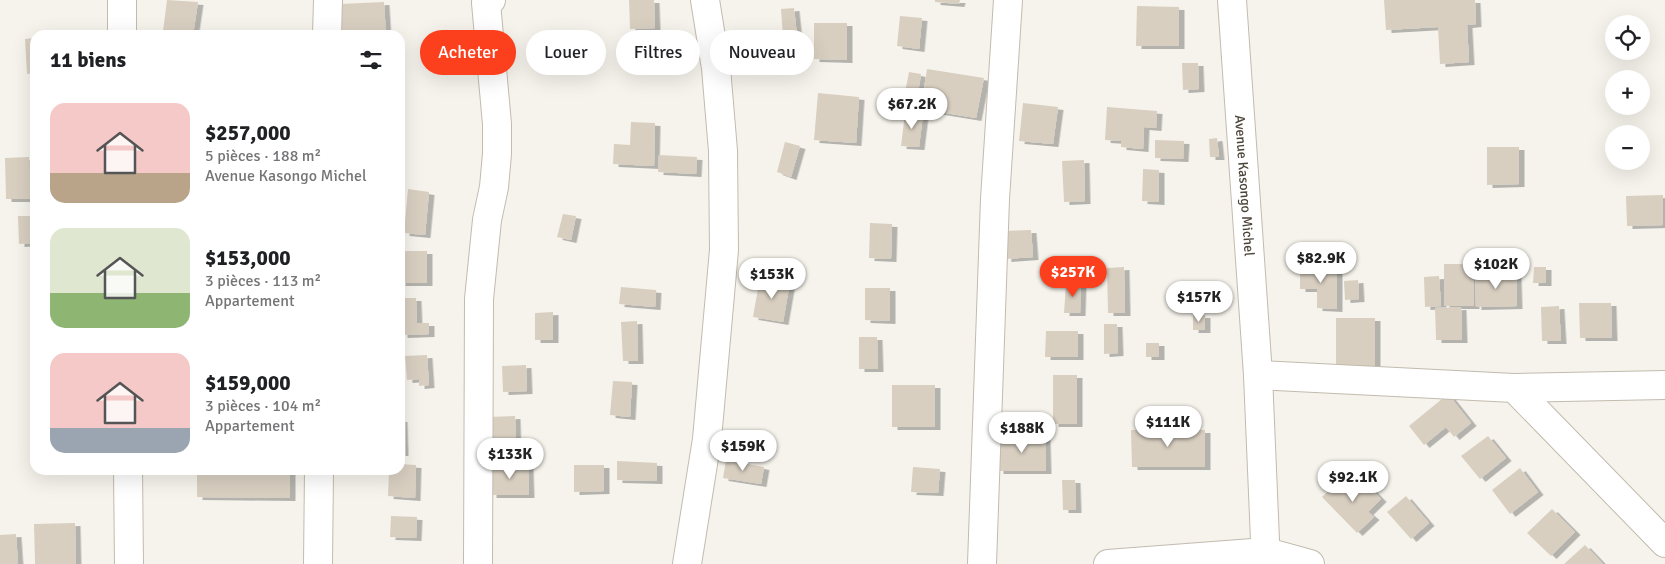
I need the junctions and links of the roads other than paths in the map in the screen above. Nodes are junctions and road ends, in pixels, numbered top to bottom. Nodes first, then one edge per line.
1 (122, 0) edge
2 (328, 0) edge
3 (491, 0) edge
4 (705, 0) edge
5 (1008, 0) edge
6 (1232, 0) edge
7 (122, 30) edge
8 (326, 30) edge
9 (1258, 375) junction
10 (1665, 385) edge
11 (1514, 388) junction
12 (128, 475) edge
13 (319, 475) edge
14 (1665, 544) edge
15 (1266, 558) edge
16 (129, 564) edge
17 (318, 564) edge
18 (478, 564) edge
19 (687, 564) edge
20 (982, 564) edge
21 (1108, 564) edge
22 (1310, 564) edge

1 - 7 street
2 - 8 street
3 - 18 street
4 - 19 street
5 - 20 street
6 - 9 street, Avenue Kasongo Michel
9 - 11 street
9 - 15 street, Avenue Kasongo Michel
10 - 11 street
11 - 14 street
12 - 16 street
13 - 17 street
15 - 21 street
15 - 22 street

